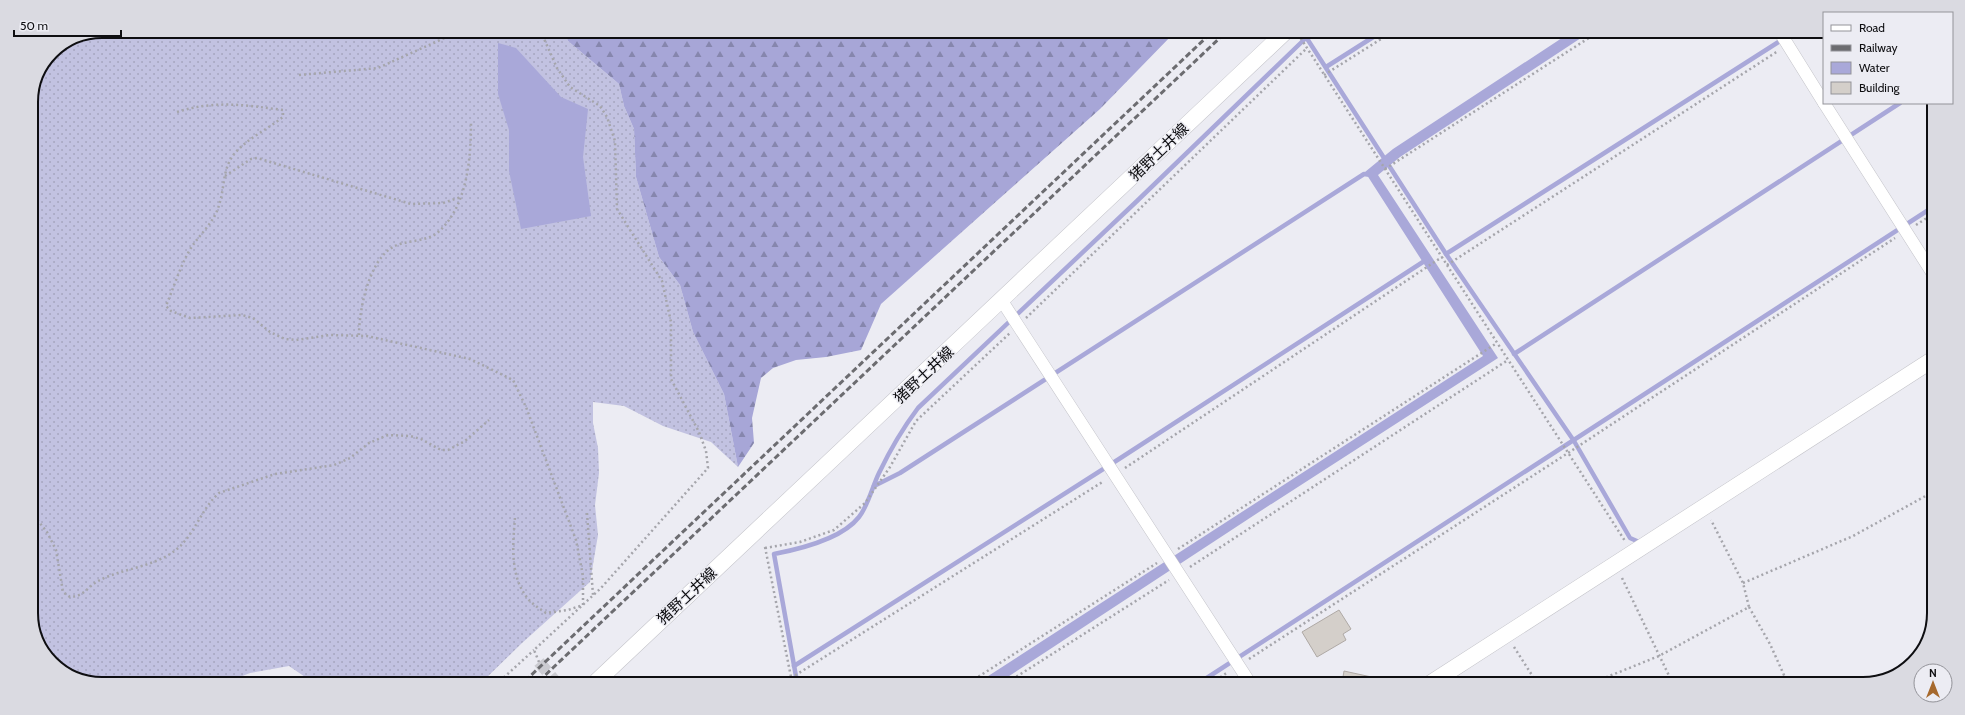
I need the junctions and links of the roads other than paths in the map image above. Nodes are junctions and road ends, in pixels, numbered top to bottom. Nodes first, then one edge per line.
1 (1279, 38) edge
2 (1784, 38) edge
3 (1823, 101) edge
4 (1825, 104) edge
5 (1927, 264) edge
6 (1002, 301) junction
7 (1927, 363) edge
8 (601, 677) edge
9 (1246, 677) edge
10 (1440, 677) edge

1 - 6 main road, 猪野土井線
2 - 3 street
4 - 5 street
6 - 8 main road, 猪野土井線
6 - 9 street
7 - 10 main road

